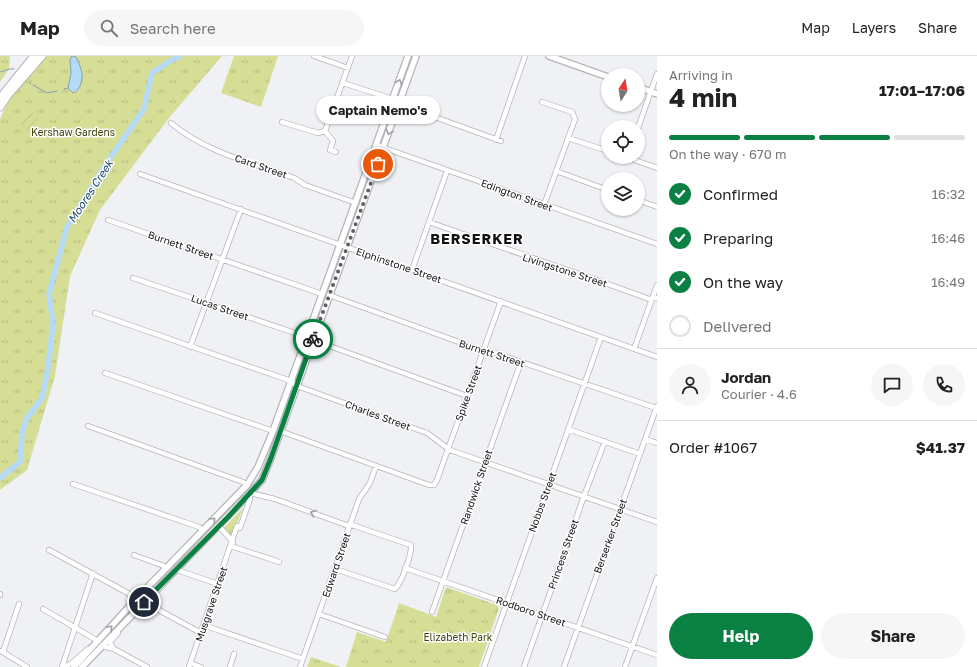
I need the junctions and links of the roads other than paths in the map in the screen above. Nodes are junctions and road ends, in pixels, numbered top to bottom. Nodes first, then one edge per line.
1 (34, 56) edge
2 (42, 56) edge
3 (314, 56) edge
4 (352, 56) edge
5 (408, 56) edge
6 (416, 56) edge
7 (525, 56) edge
8 (550, 56) edge
9 (348, 68) junction
10 (601, 74) edge
11 (657, 74) edge
12 (343, 83) junction
13 (654, 93) edge
14 (0, 98) edge
15 (393, 99) junction
16 (542, 102) dead end
17 (399, 104) junction
18 (0, 107) edge
19 (642, 120) edge
20 (282, 122) dead end
21 (171, 123) dead end
22 (325, 131) junction
23 (568, 138) junction
24 (376, 145) junction
25 (383, 148) junction
26 (601, 149) edge
27 (336, 152) dead end
28 (645, 164) edge
29 (657, 168) edge
30 (447, 170) junction
31 (556, 172) junction
32 (140, 174) dead end
33 (601, 188) edge
34 (356, 203) junction
35 (645, 203) edge
36 (544, 205) junction
37 (657, 207) edge
38 (241, 209) junction
39 (108, 220) dead end
40 (429, 222) junction
41 (340, 244) junction
42 (657, 244) edge
43 (347, 247) junction
44 (222, 259) junction
45 (412, 270) junction
46 (133, 278) dead end
47 (657, 285) edge
48 (322, 294) junction
49 (329, 295) junction
50 (655, 298) edge
51 (502, 301) junction
52 (206, 302) junction
53 (96, 313) dead end
54 (307, 337) junction
55 (601, 337) junction
56 (313, 340) junction
57 (190, 347) junction
58 (634, 349) junction
59 (484, 350) junction
60 (657, 356) edge
61 (521, 362) junction
62 (105, 373) dead end
63 (291, 381) junction
64 (585, 384) junction
65 (297, 386) junction
66 (467, 396) junction
67 (657, 407) edge
68 (88, 426) dead end
69 (568, 429) junction
70 (273, 431) junction
71 (280, 431) junction
72 (645, 439) junction
73 (604, 441) junction
74 (657, 443) edge
75 (448, 448) junction
76 (640, 454) junction
77 (485, 462) junction
78 (376, 466) junction
79 (74, 484) dead end
80 (548, 484) junction
81 (247, 485) junction
82 (250, 494) junction
83 (584, 496) junction
84 (620, 509) junction
85 (657, 522) edge
86 (350, 525) junction
87 (219, 526) junction
88 (203, 530) junction
89 (232, 544) junction
90 (49, 550) dead end
91 (134, 555) dead end
92 (279, 562) dead end
93 (167, 568) junction
94 (177, 568) junction
95 (405, 568) junction
96 (335, 569) junction
97 (93, 573) junction
98 (657, 578) edge
99 (443, 581) junction
100 (218, 584) junction
101 (137, 598) junction
102 (144, 602) junction
103 (506, 603) junction
104 (19, 604) dead end
105 (43, 609) dead end
106 (432, 612) dead end
107 (319, 614) junction
108 (542, 615) junction
109 (125, 623) junction
110 (203, 625) junction
111 (75, 627) junction
112 (578, 627) junction
113 (201, 633) junction
114 (386, 637) dead end
115 (98, 641) junction
116 (102, 646) junction
117 (632, 646) junction
118 (114, 649) junction
119 (1, 651) edge
120 (234, 654) dead end
121 (657, 655) edge
122 (65, 656) junction
123 (303, 659) junction
124 (21, 663) junction
125 (73, 665) edge
126 (190, 665) edge
127 (27, 667) edge
128 (31, 667) edge
129 (63, 667) edge
130 (82, 667) edge
131 (147, 667) edge
132 (201, 667) edge
133 (230, 667) edge
134 (300, 667) edge
135 (484, 667) edge
136 (524, 667) edge
137 (564, 667) edge
138 (625, 667) edge

1 - 14 highway
2 - 18 highway
3 - 9 street
4 - 9 street
15 -> 5 main road
6 - 17 main road
7 - 17 street
8 - 10 main road
9 - 12 street
11 - 13 street
12 - 15 street
12 - 22 street
13 - 19 street
15 - 24 main road
16 - 23 street
17 -> 25 main road
20 - 22 street
21 - 34 street, Card Street
22 - 27 street
23 - 26 street
23 - 31 street
24 - 25 street, Edington Street
24 - 34 main road
25 - 30 street, Edington Street
25 - 43 main road
28 - 29 street
30 - 36 street, Edington Street
30 - 40 street
31 - 33 street
31 - 36 street
32 - 38 street, Elphinstone Street
34 - 41 main road
35 - 37 street
36 - 42 street, Edington Street
38 - 41 street, Elphinstone Street
38 - 44 street
39 - 44 street, Burnett Street
40 - 45 street
40 - 50 street, Livingstone Street
41 - 43 street, Elphinstone Street
41 - 48 main road
43 - 45 street, Elphinstone Street
43 - 49 main road
44 - 48 street, Burnett Street
44 - 52 street
45 - 51 street, Elphinstone Street
46 - 52 street, Lucas Street
47 - 50 street
48 - 54 main road
49 - 56 main road
49 - 59 street, Burnett Street
50 - 58 street
51 - 55 street, Elphinstone Street
51 - 59 street, Spike Street
52 - 54 street, Lucas Street
52 - 57 street
53 - 57 street, Charles Street
54 - 63 main road
55 - 58 street, Elphinstone Street
55 - 64 street, Nobbs Street
56 - 65 main road
56 - 66 street
57 - 63 street, Charles Street
58 - 60 street, Elphinstone Street
59 - 61 street, Burnett Street
59 - 66 street, Spike Street
61 - 64 street, Burnett Street
61 - 77 street, Randwick Street
62 - 70 street
63 - 65 street, Charles Street
63 - 70 main road
64 - 67 street, Burnett Street
64 - 69 street, Nobbs Street
65 - 71 main road
65 - 75 street, Charles Street
66 - 75 street, Spike Street
67 - 72 street, Berserker Street
68 - 81 street
69 - 73 street
69 - 80 street, Nobbs Street
70 - 81 main road
71 - 78 street
71 - 82 main road
72 - 74 street
72 - 76 street, Berserker Street
73 - 76 street
73 - 83 street, Princess Street
75 - 77 street, Charles Street
75 - 78 street, Spike Street
76 - 84 street, Berserker Street
77 - 80 street, Charles Street
77 - 99 street, Randwick Street
78 - 86 street, Edward Street
79 - 88 street
80 - 83 street, Charles Street
80 - 103 street, Nobbs Street
88 -> 81 main road
86 -> 82 street
82 - 87 main road
82 - 89 street, Musgrave Street
83 - 84 street, Charles Street
83 - 108 street, Princess Street
84 - 85 street, Charles Street
84 - 112 street, Berserker Street
86 - 95 street
86 - 96 street, Edward Street
87 - 89 street
87 - 94 main road
88 - 93 main road
89 - 92 street
89 - 100 street, Musgrave Street
90 - 97 street
91 - 93 street
93 - 101 main road
94 - 100 street
94 - 102 main road
95 - 96 street
95 - 99 street, Rodboro Street
96 - 107 street, Edward Street
97 - 101 street
97 - 111 street
98 - 117 street
99 - 103 street, Rodboro Street
99 - 106 street, Randwick Street
100 - 110 street, Musgrave Street
101 - 102 street
115 -> 101 main road
102 - 109 main road
102 - 113 street
103 - 108 street, Rodboro Street
103 - 135 street, Nobbs Street
104 - 119 street
105 - 111 street
107 - 114 street
107 - 123 street, Edward Street
108 - 112 street, Rodboro Street
108 - 136 street, Princess Street
109 - 116 main road
109 - 118 street
110 - 113 street, Musgrave Street
110 - 123 street
111 - 115 street
111 - 122 street
112 - 117 street, Rodboro Street
112 - 137 street, Berserker Street
113 - 126 street, Musgrave Street
115 - 125 main road
116 - 118 street
116 - 130 main road
117 - 121 street, Rodboro Street
117 - 138 street
118 - 131 street
119 - 124 street
120 - 133 street
122 - 125 street
122 - 129 street
123 - 134 street, Edward Street
124 - 127 street
124 - 128 street
125 - 129 street
126 - 132 street

